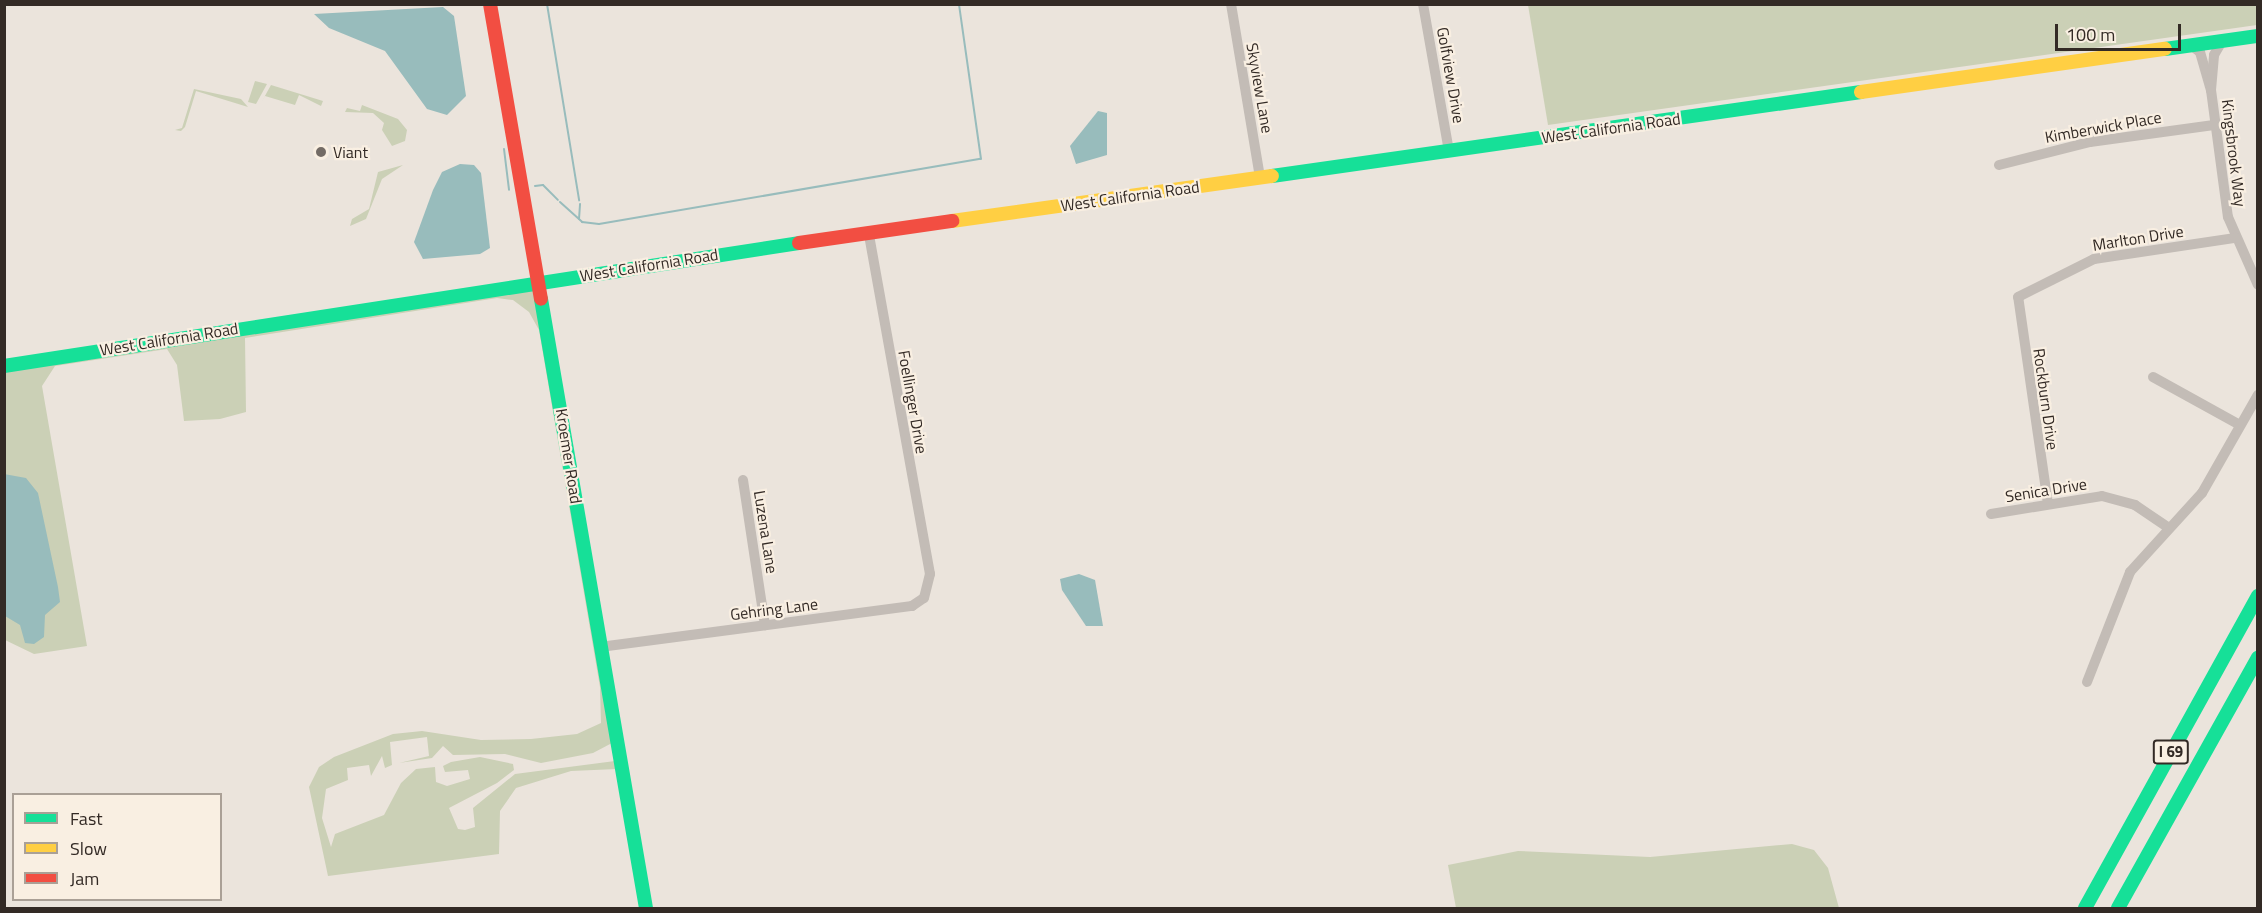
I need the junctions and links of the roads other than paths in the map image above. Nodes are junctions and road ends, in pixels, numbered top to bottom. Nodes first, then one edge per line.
1 (490, 4) edge
2 (1231, 4) edge
3 (1423, 4) edge
4 (2258, 36) edge
5 (2222, 41) junction
6 (2192, 46) junction
7 (2211, 90) junction
8 (2214, 125) junction
9 (1449, 150) junction
10 (1999, 165) dead end
11 (1260, 177) junction
12 (869, 234) junction
13 (2235, 238) junction
14 (540, 282) junction
15 (2258, 285) edge
16 (2018, 297) joint
17 (4, 366) edge
18 (2153, 377) dead end
19 (2258, 395) edge
20 (2240, 425) junction
21 (743, 480) dead end
22 (2048, 504) junction
23 (1991, 514) dead end
24 (2169, 528) junction
25 (930, 574) joint
26 (2258, 596) edge
27 (765, 625) junction
28 (600, 647) junction
29 (2258, 658) edge
30 (2087, 682) dead end
31 (646, 909) edge
32 (2085, 909) edge
33 (2118, 909) edge

1 - 14 main road, Kroemer Road
2 - 11 street, Skyview Lane
3 - 9 street, Golfview Drive
4 - 5 main road, West California Road
5 - 6 main road, West California Road
5 - 7 street, Kingsbrook Way
6 - 7 street, Kingsbrook Way
6 - 9 main road, West California Road
7 - 8 street, Kingsbrook Way
8 - 10 street, Kimberwick Place
8 - 13 street, Kingsbrook Way
9 - 11 main road, West California Road
11 - 12 main road, West California Road
12 - 14 main road, West California Road
12 - 25 street, Foellinger Drive
13 - 15 street, Kingsbrook Way
13 - 16 street, Marlton Drive
14 - 17 main road, West California Road
14 - 28 main road, Kroemer Road
16 - 22 street, Rockburn Drive
18 - 20 street
19 - 20 street
20 - 24 street
21 - 27 street, Luzena Lane
22 - 23 street, Senica Drive
22 - 24 street, Senica Drive
24 - 30 street
25 - 27 street, Gehring Lane
26 - 32 main road, I 69
27 - 28 street, Gehring Lane
28 - 31 main road, Kroemer Road
29 - 33 main road, I 69

